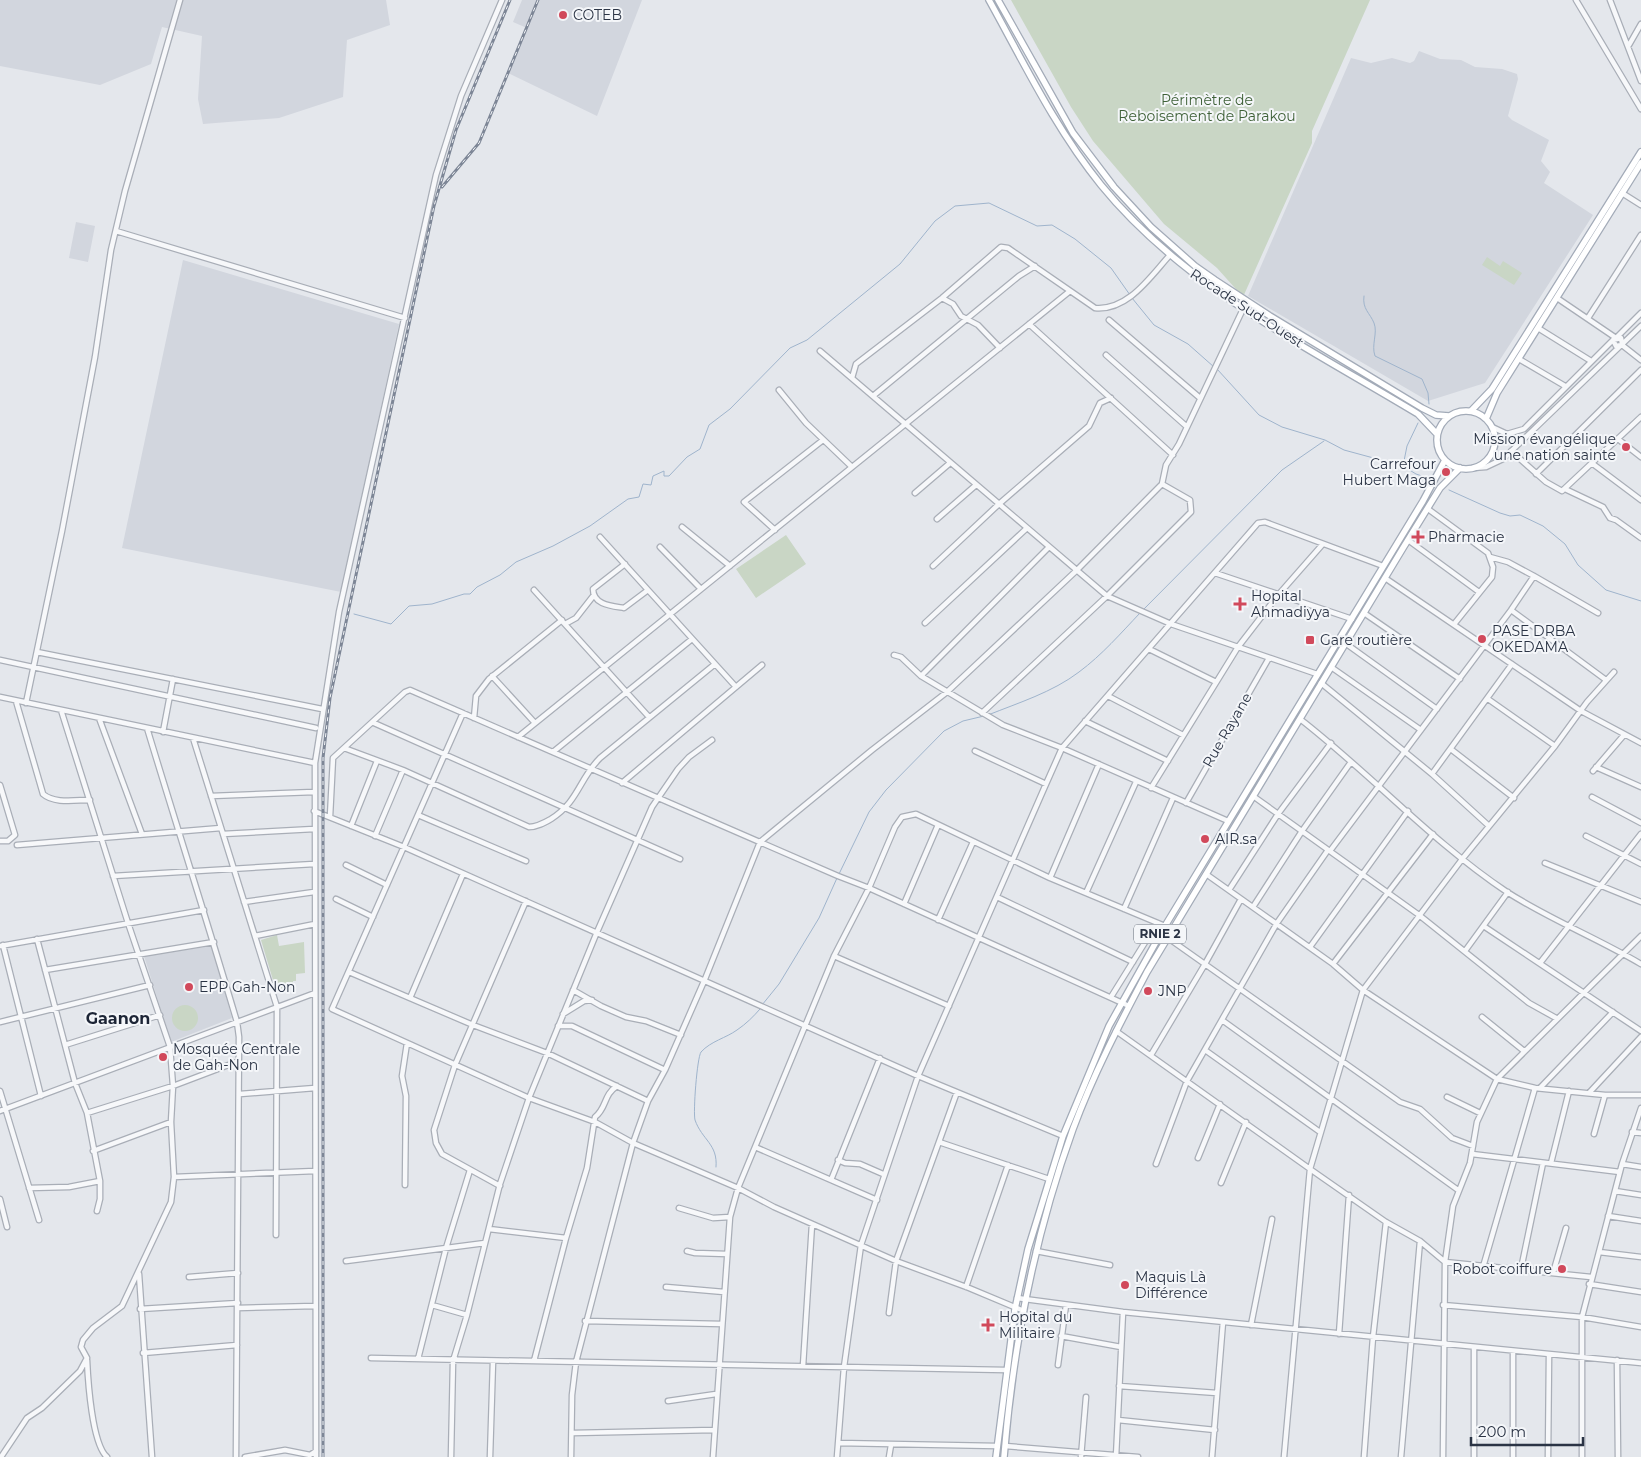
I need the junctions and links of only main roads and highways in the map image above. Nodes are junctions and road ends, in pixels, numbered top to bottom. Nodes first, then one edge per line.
1 (989, 0) edge
2 (998, 0) edge
3 (1641, 152) edge
4 (1640, 167) edge
5 (1471, 411) junction
6 (1449, 416) junction
7 (1486, 419) junction
8 (1437, 434) junction
9 (1445, 460) junction
10 (1460, 468) junction
11 (996, 1457) edge
12 (1004, 1457) edge

1 - 8 main road, Rocade Sud-Ouest
2 - 6 main road, Rocade Sud-Ouest
3 - 5 main road
4 - 7 main road
5 - 6 main road
5 - 7 main road
6 - 8 main road
7 - 10 main road
8 - 9 main road
9 - 10 main road
9 - 11 main road, RNIE 2
10 - 12 main road, RNIE 2

